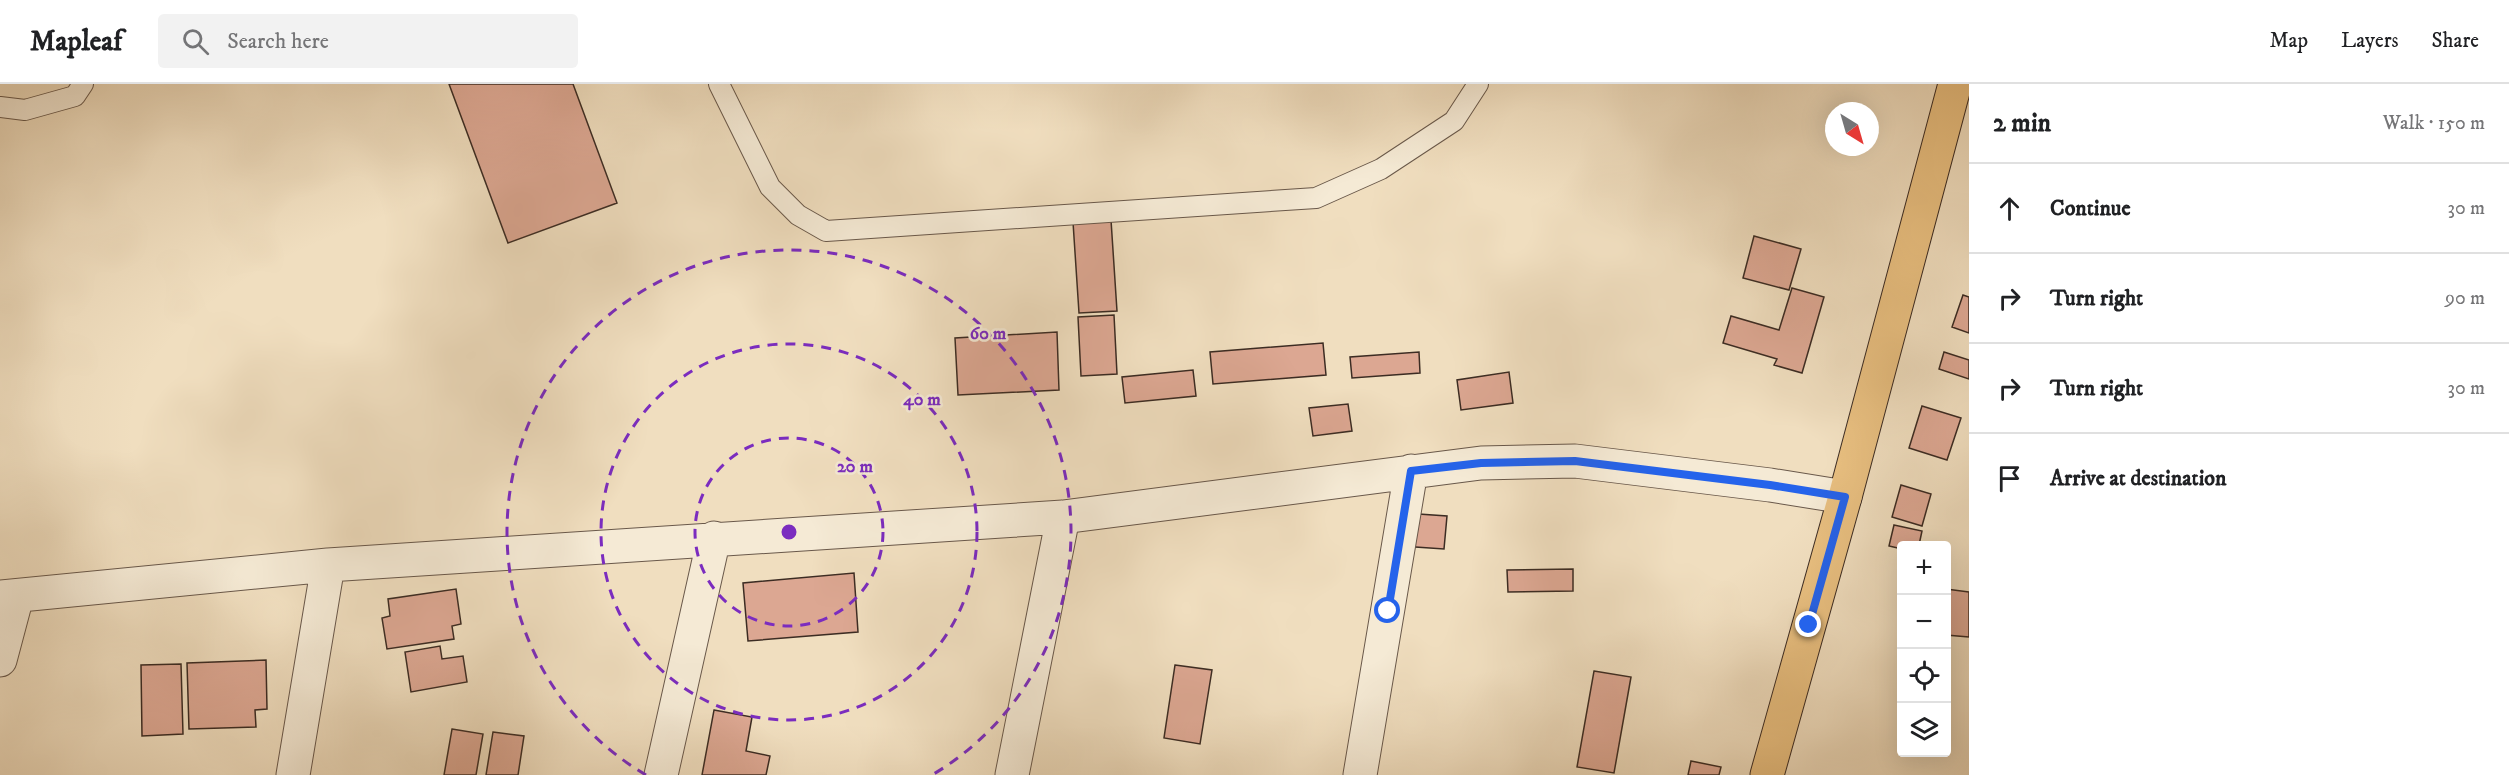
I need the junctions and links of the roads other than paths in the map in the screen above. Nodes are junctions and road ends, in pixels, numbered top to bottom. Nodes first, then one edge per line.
1 (83, 84) edge
2 (719, 84) edge
3 (1478, 84) edge
4 (1954, 84) edge
5 (0, 106) edge
6 (1411, 471) junction
7 (1845, 497) junction
8 (1063, 517) junction
9 (714, 538) junction
10 (328, 565) junction
11 (8, 597) edge
12 (0, 660) edge
13 (293, 775) edge
14 (661, 775) edge
15 (1012, 775) edge
16 (1360, 775) edge
17 (1767, 775) edge

1 - 5 lane
2 - 3 lane
4 - 7 main road
6 - 7 street
6 - 8 street
6 - 16 street
7 - 17 main road
8 - 9 street
8 - 15 street
9 - 10 street
9 - 14 street
10 - 11 street
10 - 13 street
11 - 12 street

